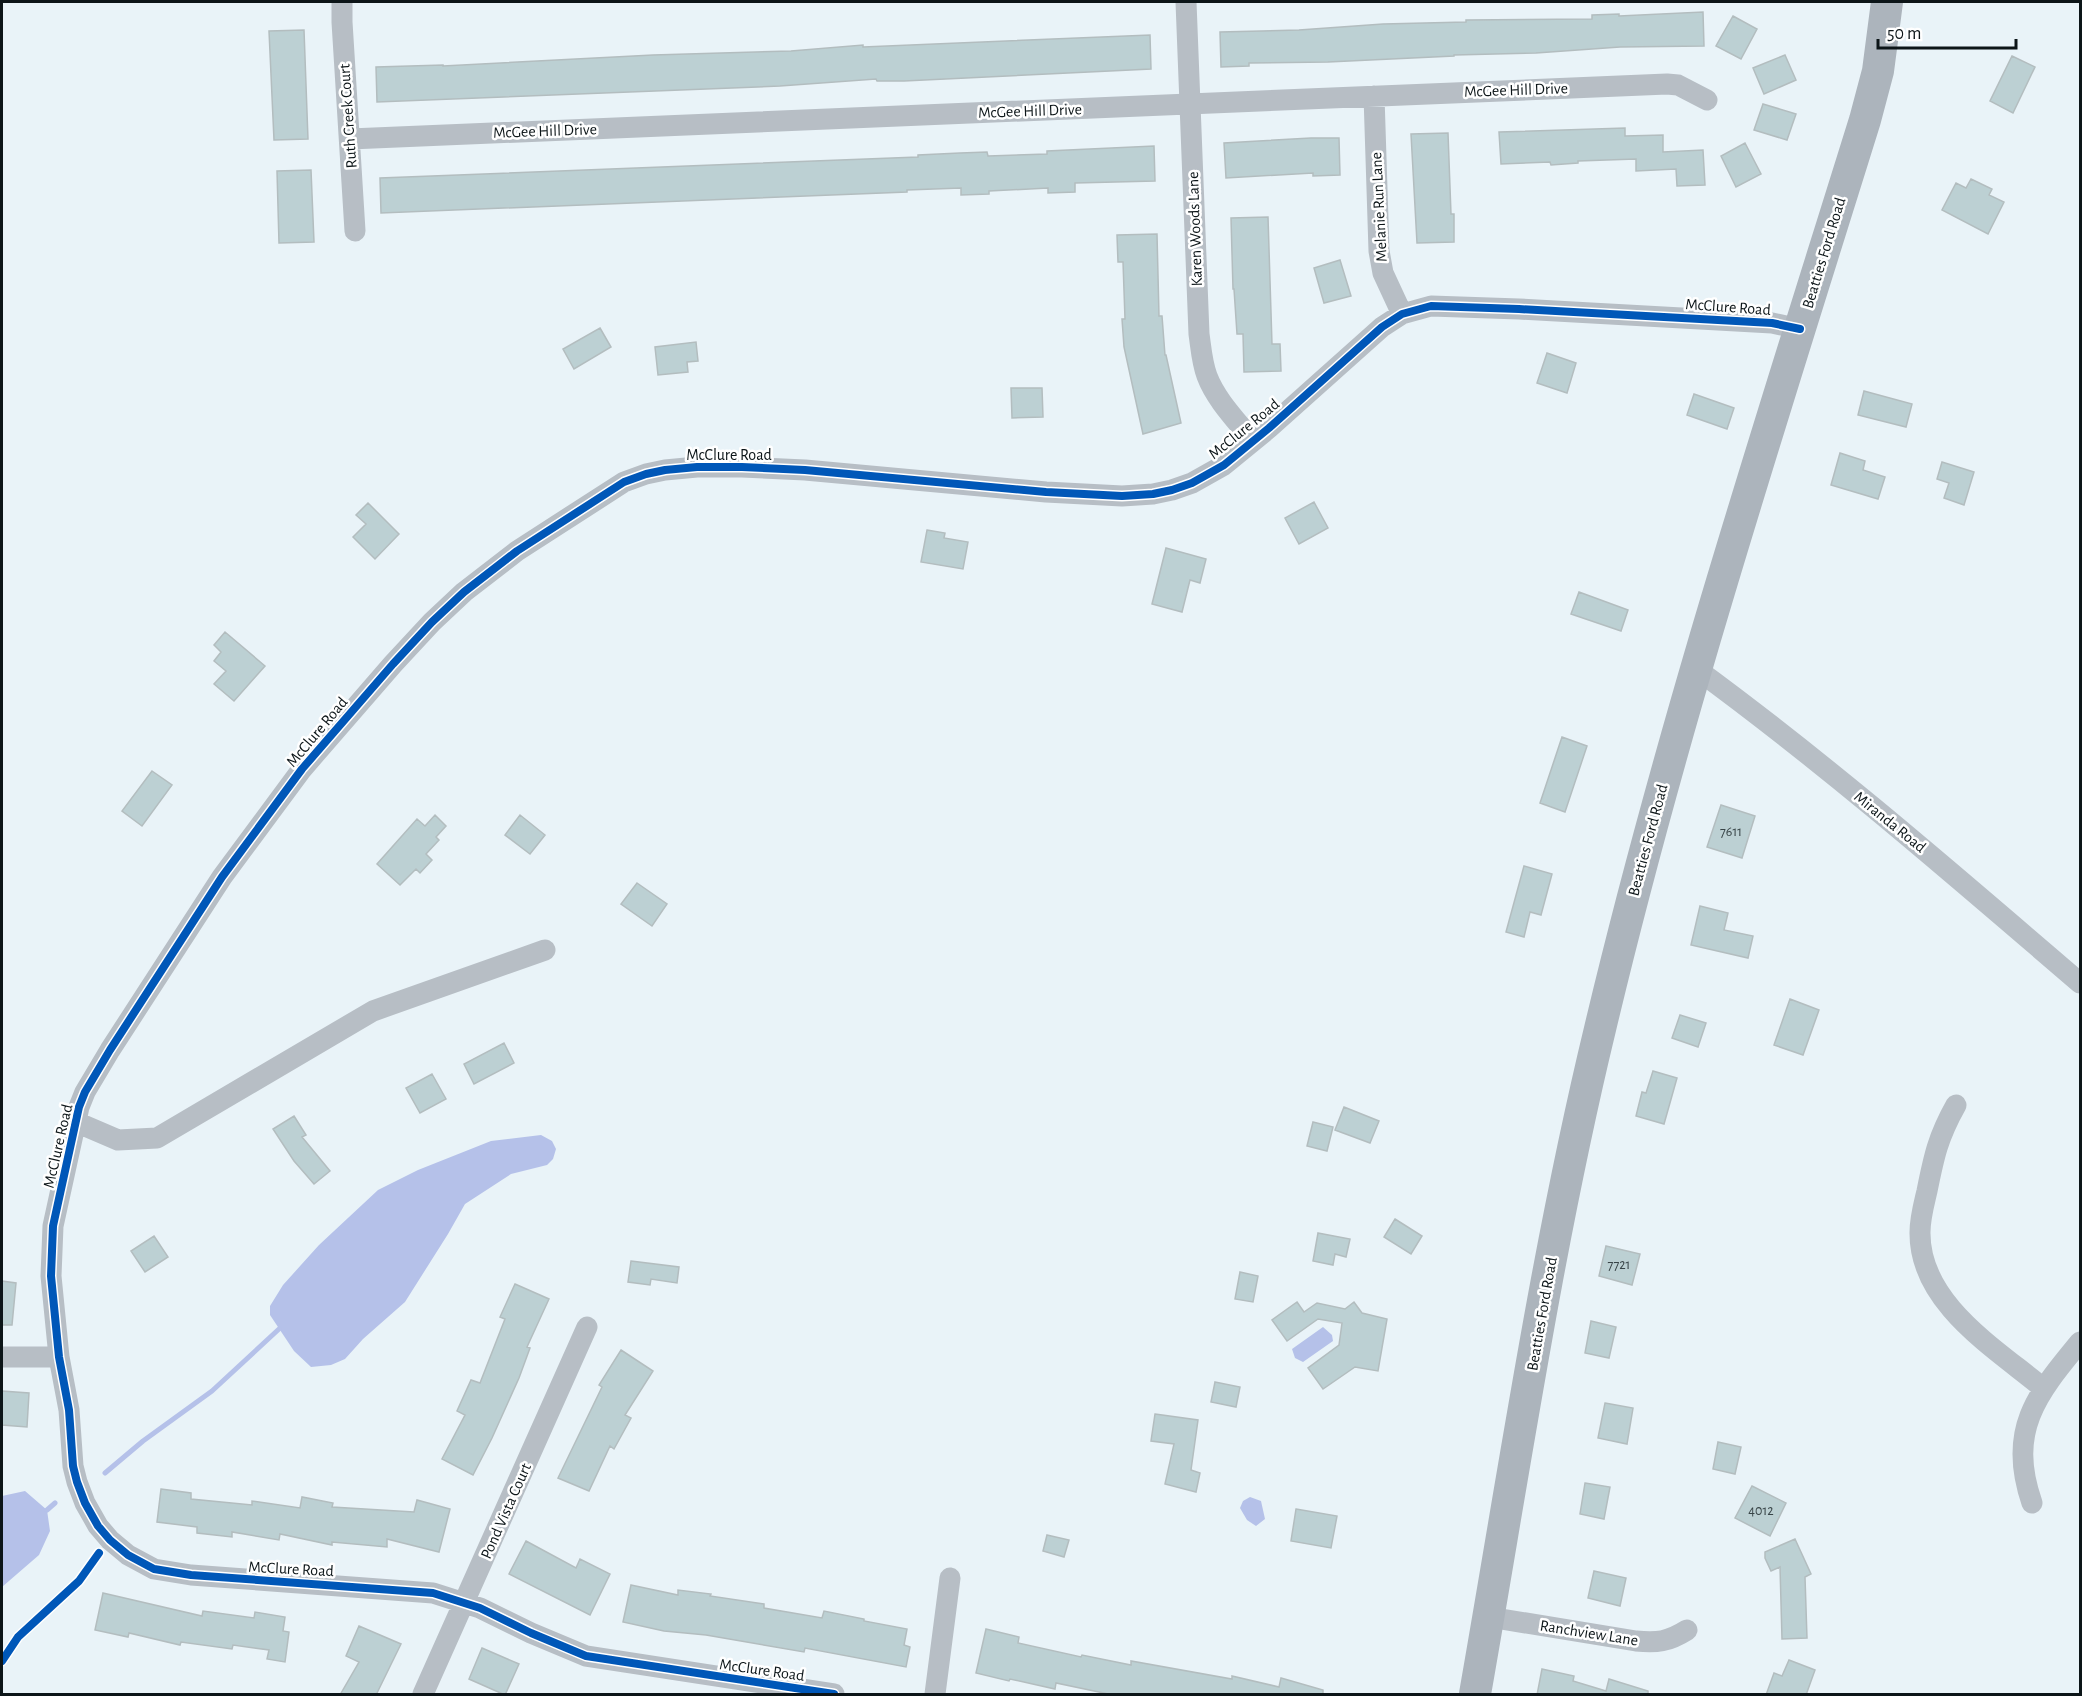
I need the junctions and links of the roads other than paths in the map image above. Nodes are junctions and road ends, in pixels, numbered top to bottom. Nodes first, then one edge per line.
1 (342, 2) edge
2 (1186, 2) edge
3 (1887, 2) edge
4 (1374, 96) junction
5 (1707, 100) dead end
6 (1191, 104) junction
7 (350, 139) junction
8 (355, 231) dead end
9 (1402, 314) junction
10 (1800, 329) junction
11 (1253, 441) junction
12 (1695, 668) junction
13 (545, 950) dead end
14 (2080, 983) edge
15 (1956, 1105) dead end
16 (76, 1122) junction
17 (587, 1327) dead end
18 (2080, 1342) edge
19 (2, 1357) edge
20 (59, 1357) junction
21 (2043, 1388) junction
22 (2032, 1503) dead end
23 (950, 1578) dead end
24 (465, 1602) junction
25 (1489, 1617) junction
26 (1687, 1630) dead end
27 (423, 1695) edge
28 (834, 1695) edge
29 (935, 1695) edge
30 (1475, 1695) edge

1 - 7 street, Ruth Creek Court
2 - 6 street, Karen Woods Lane
3 - 10 main road, Beatties Ford Road
4 - 5 street, McGee Hill Drive
4 - 6 street, McGee Hill Drive
4 - 9 street, Melanie Run Lane
6 - 7 street, McGee Hill Drive
6 - 11 street, Karen Woods Lane
7 - 8 street, Ruth Creek Court
9 - 10 street, McClure Road
9 - 11 street, McClure Road
10 - 12 main road, Beatties Ford Road
11 - 16 street, McClure Road
12 - 14 street, Miranda Road
12 - 25 main road, Beatties Ford Road
13 - 16 street, McClure Road
15 - 21 street
16 - 20 street, McClure Road
17 - 24 street, Pond Vista Court
18 - 21 street
19 - 20 street
20 - 24 street, McClure Road
21 - 22 street
23 - 29 street
24 - 27 street, Pond Vista Court
24 - 28 street, McClure Road
25 - 26 street, Ranchview Lane
25 - 30 main road, Beatties Ford Road

